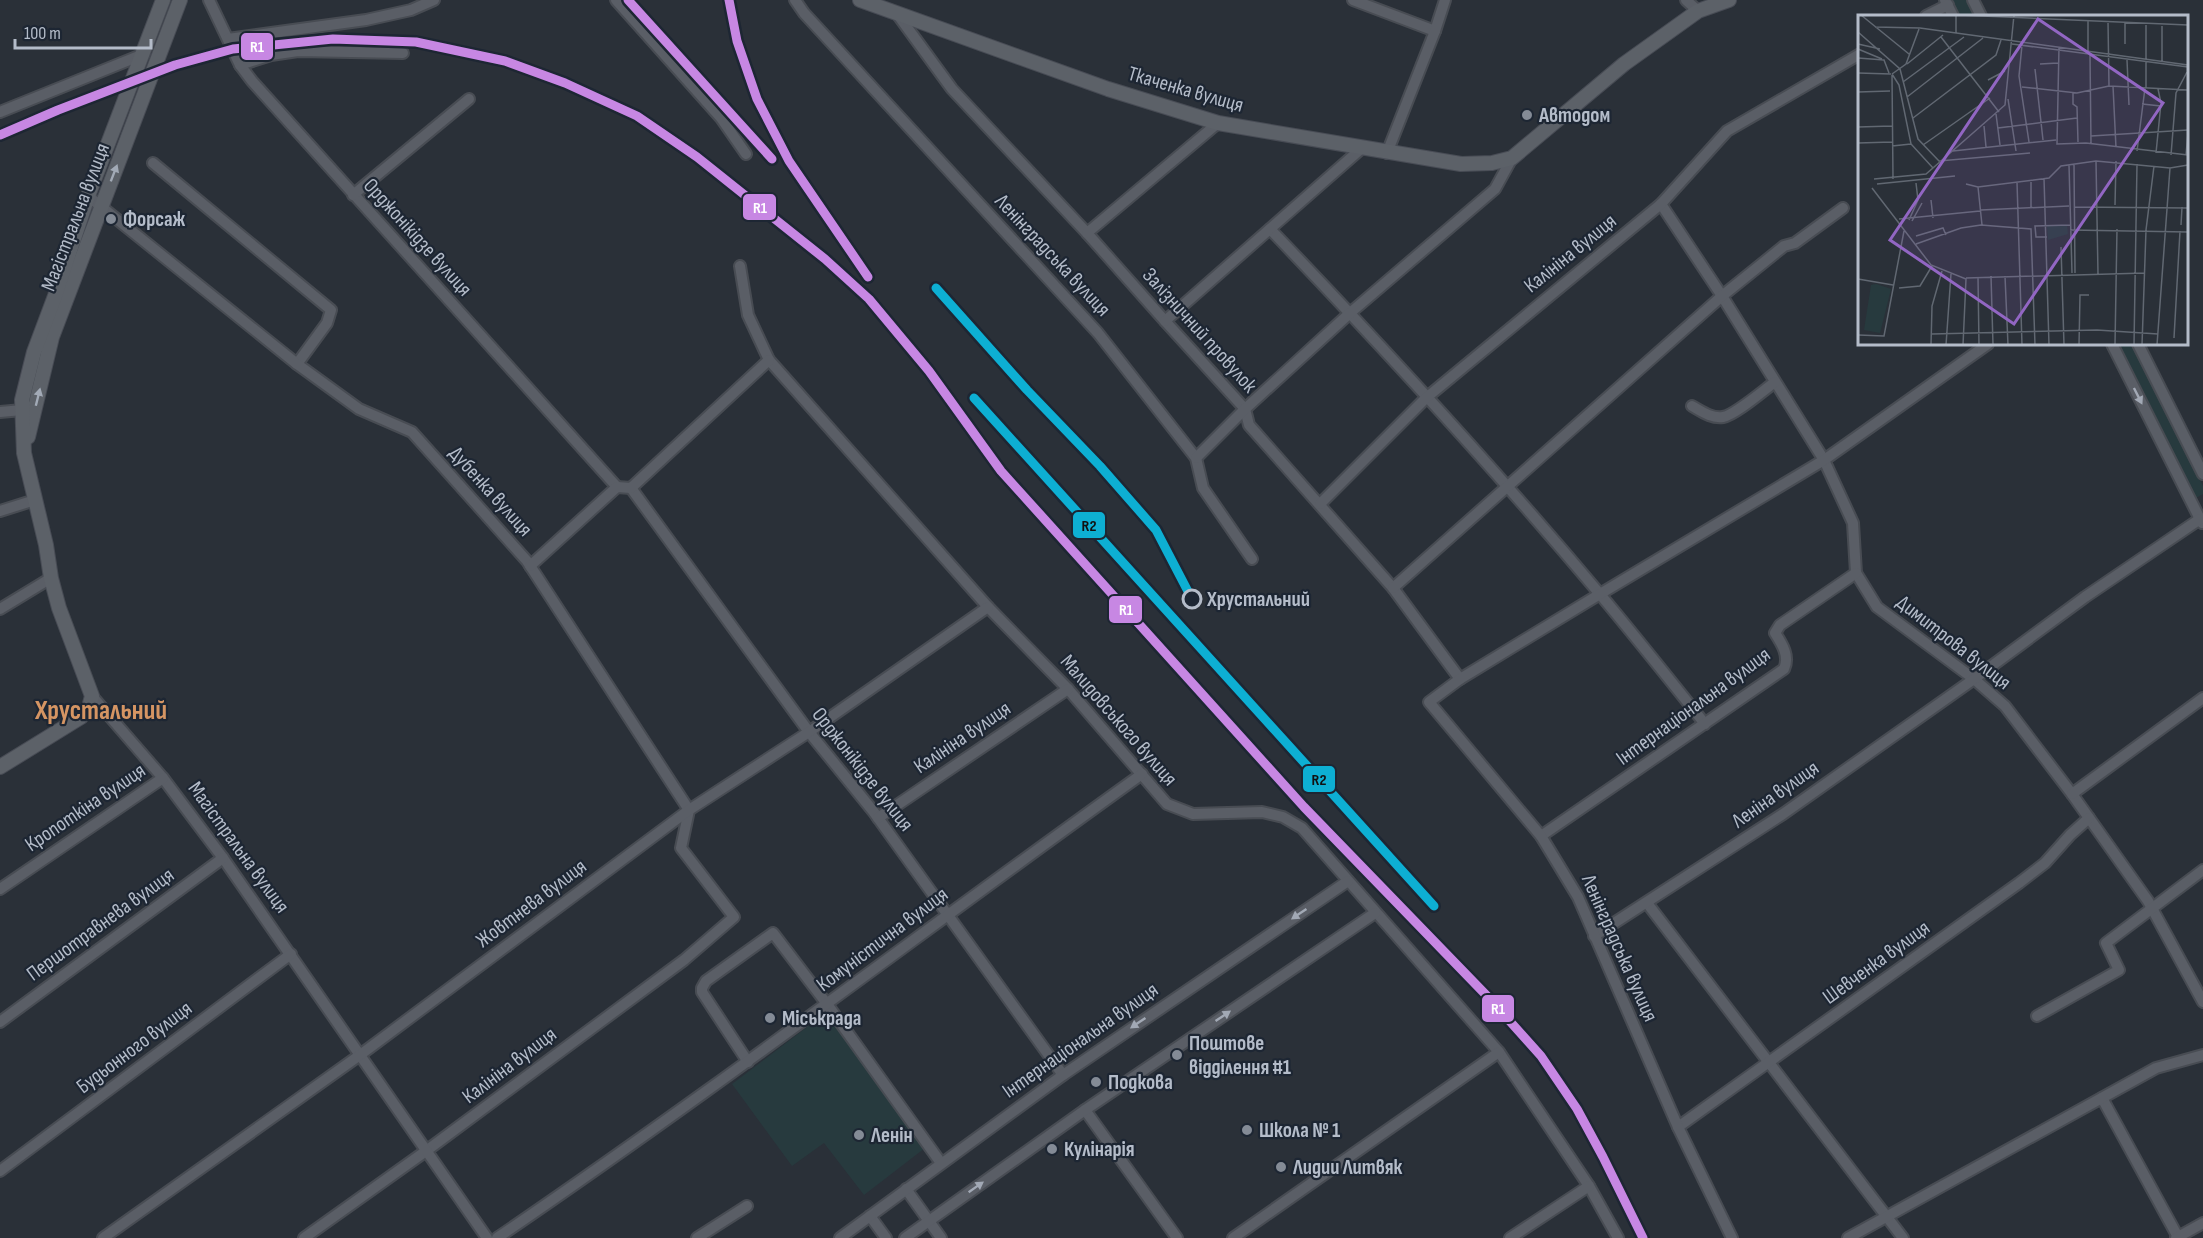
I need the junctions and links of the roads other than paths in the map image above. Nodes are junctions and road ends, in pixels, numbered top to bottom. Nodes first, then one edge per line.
1 (163, 0) edge
2 (180, 0) edge
3 (208, 0) edge
4 (434, 0) edge
5 (616, 0) edge
6 (795, 0) edge
7 (860, 0) edge
8 (1353, 0) edge
9 (1445, 0) edge
10 (1686, 0) edge
11 (1729, 0) edge
12 (1973, 0) edge
13 (1946, 2) edge
14 (1698, 11) junction
15 (898, 15) junction
16 (1927, 15) edge
17 (1980, 15) edge
18 (1435, 31) junction
19 (228, 39) junction
20 (403, 53) dead end
21 (144, 54) junction
22 (1858, 55) edge
23 (240, 65) junction
24 (469, 99) dead end
25 (0, 112) edge
26 (1218, 123) junction
27 (1362, 148) junction
28 (1387, 153) junction
29 (746, 154) dead end
30 (1512, 158) junction
31 (153, 163) dead end
32 (353, 195) junction
33 (88, 196) junction
34 (1661, 204) junction
35 (101, 206) junction
36 (1843, 208) dead end
37 (1270, 229) junction
38 (1087, 232) junction
39 (740, 266) dead end
40 (1722, 297) junction
41 (1350, 313) junction
42 (1164, 321) junction
43 (1987, 345) edge
44 (2113, 345) edge
45 (2138, 345) edge
46 (769, 360) junction
47 (297, 364) junction
48 (1775, 382) junction
49 (1426, 398) junction
50 (1692, 406) dead end
51 (1245, 409) junction
52 (22, 410) junction
53 (0, 412) edge
54 (24, 453) junction
55 (1196, 458) junction
56 (1824, 460) junction
57 (2203, 474) edge
58 (617, 487) junction
59 (1507, 487) junction
60 (632, 488) junction
61 (35, 500) junction
62 (1320, 504) junction
63 (0, 511) edge
64 (2202, 521) edge
65 (1251, 559) dead end
66 (530, 566) junction
67 (1856, 573) junction
68 (51, 578) junction
69 (1394, 588) junction
70 (1600, 594) junction
71 (988, 607) junction
72 (0, 609) edge
73 (1460, 679) junction
74 (1974, 679) junction
75 (1068, 689) junction
76 (92, 696) junction
77 (2203, 699) edge
78 (1705, 724) junction
79 (809, 732) junction
80 (0, 767) edge
81 (1142, 774) junction
82 (163, 778) junction
83 (2072, 794) junction
84 (689, 810) junction
85 (878, 818) junction
86 (2089, 818) junction
87 (1541, 836) junction
88 (223, 858) junction
89 (2203, 870) edge
90 (1348, 881) junction
91 (0, 889) edge
92 (1647, 903) junction
93 (2152, 910) junction
94 (947, 913) junction
95 (1375, 913) junction
96 (1594, 936) junction
97 (291, 954) junction
98 (2203, 1002) edge
99 (827, 1004) junction
100 (2037, 1016) dead end
101 (0, 1022) edge
102 (1499, 1052) junction
103 (360, 1055) junction
104 (2203, 1055) edge
105 (748, 1062) junction
106 (1770, 1063) junction
107 (1063, 1074) junction
108 (2102, 1098) junction
109 (1085, 1110) junction
110 (1678, 1127) junction
111 (426, 1151) junction
112 (941, 1163) junction
113 (0, 1171) edge
114 (1589, 1186) junction
115 (906, 1189) junction
116 (747, 1206) dead end
117 (870, 1216) junction
118 (1887, 1217) junction
119 (928, 1221) junction
120 (2203, 1223) edge
121 (103, 1238) edge
122 (304, 1238) edge
123 (487, 1238) edge
124 (497, 1238) edge
125 (698, 1238) edge
126 (840, 1238) edge
127 (886, 1238) edge
128 (905, 1238) edge
129 (941, 1238) edge
130 (1178, 1238) edge
131 (1233, 1238) edge
132 (1510, 1238) edge
133 (1618, 1238) edge
134 (1732, 1238) edge
135 (1848, 1238) edge
136 (1903, 1238) edge
137 (2177, 1238) edge

1 - 21 main road, Магістральна вулиця
35 -> 2 main road, Магістральна вулиця
3 - 19 street, Орджонікідзе вулиця
4 - 19 street
5 - 29 street
6 - 55 street, Ленінградська вулиця
7 - 15 main road, Ткаченка вулиця
8 - 18 street
9 - 18 street
10 - 14 street
11 - 14 main road
12 - 17 street
13 - 16 street
14 - 30 main road
15 - 26 main road, Ткаченка вулиця
15 - 38 street, Залізничний провулок
18 - 28 street
19 - 23 street, Орджонікідзе вулиця
20 - 23 street
21 - 25 street
21 - 33 main road, Магістральна вулиця
22 - 34 street, Калініна вулиця
23 - 32 street, Орджонікідзе вулиця
24 - 32 street
26 - 27 main road, Ткаченка вулиця
26 - 38 street
27 - 28 main road, Ткаченка вулиця
27 - 37 street
28 - 30 main road, Ткаченка вулиця
30 - 41 street
31 - 47 street
32 - 58 street, Орджонікідзе вулиця
33 - 35 street, Дубенка вулиця
33 - 52 main road, Магістральна вулиця
34 - 40 street, Димитрова вулиця
34 - 49 street, Калініна вулиця
35 - 47 street, Дубенка вулиця
54 -> 35 main road, Магістральна вулиця
36 - 40 street
37 - 41 street
37 - 42 street
38 - 42 street, Залізничний провулок
39 - 46 street, Малидовського вулиця
40 - 48 street, Димитрова вулиця
40 - 59 street
41 - 49 street
41 - 51 street
42 - 51 street, Залізничний провулок
43 - 56 street
44 -> 64 street
45 - 57 street
46 - 60 street
46 - 71 street, Малидовського вулиця
47 - 66 street, Дубенка вулиця
48 - 50 street
48 - 56 street, Димитрова вулиця
49 - 59 street
49 - 62 street, Калініна вулиця
51 - 55 street
51 - 62 street, Залізничний провулок
52 - 53 street
52 - 54 main road, Магістральна вулиця
54 - 61 main road, Магістральна вулиця
55 - 65 street, Ленінградська вулиця
56 - 67 street, Димитрова вулиця
56 - 70 street
58 - 60 street
58 - 66 street
59 - 69 street
59 - 70 street
60 - 79 street, Орджонікідзе вулиця
61 - 63 street
61 - 68 main road, Магістральна вулиця
62 - 69 street, Залізничний провулок
64 - 74 street, Леніна вулиця
66 - 84 street, Дубенка вулиця
67 - 74 street, Димитрова вулиця
67 - 78 street, Інтернаціональна вулиця
68 - 72 street
68 - 76 main road, Магістральна вулиця
69 - 73 street, Залізничний провулок
70 - 73 street
70 - 78 street
71 - 75 street, Малидовського вулиця
71 - 79 street, Жовтнева вулиця
73 - 87 street, Ленінградська вулиця
74 - 83 street, Димитрова вулиця
74 - 92 street, Леніна вулиця
75 - 81 street, Малидовського вулиця
75 - 85 street, Калініна вулиця
76 - 80 main road
76 - 82 street, Магістральна вулиця
77 - 83 street
78 - 87 street, Інтернаціональна вулиця
79 - 84 street, Жовтнева вулиця
79 - 85 street, Орджонікідзе вулиця
81 - 90 street, Малидовського вулиця
81 - 94 street, Комуністична вулиця
82 - 88 street, Магістральна вулиця
82 - 91 street, Кропоткіна вулиця
83 - 86 street, Димитрова вулиця
84 - 103 street, Жовтнева вулиця
84 - 111 street, Калініна вулиця
85 - 94 street, Орджонікідзе вулиця
86 - 93 street, Димитрова вулиця
86 - 106 street, Шевченка вулиця
87 - 96 street, Ленінградська вулиця
88 - 97 street, Магістральна вулиця
88 - 101 street, Першотравнева вулиця
89 - 93 street
90 - 95 street, Малидовського вулиця
90 -> 107 street, Інтернаціональна вулиця
92 - 96 street, Леніна вулиця
92 - 106 street
93 - 98 street, Димитрова вулиця
93 - 100 street
94 - 99 street, Комуністична вулиця
94 - 107 street, Орджонікідзе вулиця
95 - 102 street, Малидовського вулиця
109 -> 95 street
96 - 110 street, Ленінградська вулиця
97 - 103 street, Магістральна вулиця
97 - 113 street, Будьонного вулиця
99 - 105 street, Комуністична вулиця
99 - 105 street
99 - 112 street
102 - 114 street, Малидовського вулиця
102 - 131 street
103 - 111 street, Магістральна вулиця
103 - 121 street, Жовтнева вулиця
104 - 108 street
105 - 124 street, Комуністична вулиця
106 - 110 street, Шевченка вулиця
106 - 118 street
107 - 112 street, Інтернаціональна вулиця
108 - 118 street
108 - 137 street
119 -> 109 street
109 - 130 street
110 - 134 street, Ленінградська вулиця
111 - 122 street, Калініна вулиця
111 - 123 street, Магістральна вулиця
112 - 115 street, Інтернаціональна вулиця
114 - 132 street
114 - 133 street, Малидовського вулиця
115 - 117 street, Інтернаціональна вулиця
115 - 119 street
116 - 125 street
117 - 126 street, Інтернаціональна вулиця
117 - 127 street
118 - 135 street
118 - 136 street
119 - 128 street
119 - 129 street
120 - 137 street

